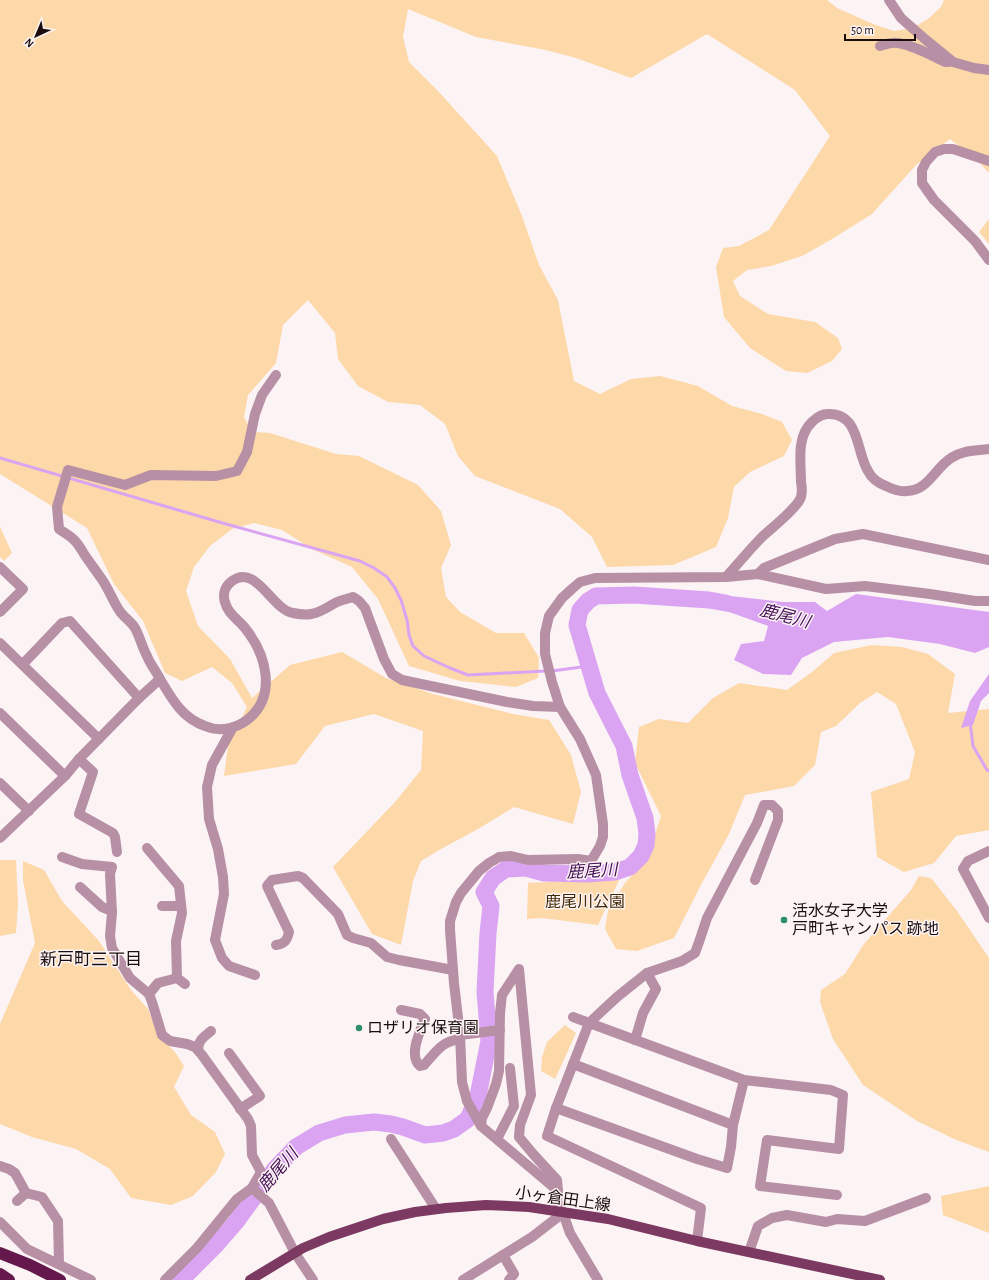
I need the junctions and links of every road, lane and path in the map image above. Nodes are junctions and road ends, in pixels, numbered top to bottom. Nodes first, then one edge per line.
1 (889, 0) edge
2 (880, 46) dead end
3 (954, 62) junction
4 (989, 70) edge
5 (989, 161) edge
6 (989, 260) edge
7 (276, 375) dead end
8 (989, 449) edge
9 (989, 560) edge
10 (0, 567) edge
11 (758, 574) junction
12 (726, 577) junction
13 (989, 601) edge
14 (0, 612) edge
15 (0, 642) edge
16 (23, 664) junction
17 (160, 679) junction
18 (139, 698) junction
19 (560, 707) junction
20 (0, 713) edge
21 (233, 728) junction
22 (99, 739) junction
23 (80, 759) junction
24 (65, 776) junction
25 (0, 783) edge
26 (29, 811) junction
27 (0, 838) edge
28 (147, 848) dead end
29 (989, 851) edge
30 (117, 852) dead end
31 (62, 857) dead end
32 (755, 880) dead end
33 (80, 887) dead end
34 (985, 901) edge
35 (162, 906) dead end
36 (181, 906) junction
37 (112, 911) junction
38 (989, 918) edge
39 (276, 945) dead end
40 (453, 970) junction
41 (647, 973) junction
42 (255, 975) dead end
43 (149, 994) junction
44 (401, 1010) dead end
45 (573, 1017) dead end
46 (589, 1023) junction
47 (500, 1030) junction
48 (211, 1031) dead end
49 (460, 1037) junction
50 (635, 1040) junction
51 (198, 1050) junction
52 (229, 1053) dead end
53 (574, 1064) junction
54 (510, 1068) dead end
55 (744, 1080) junction
56 (556, 1108) junction
57 (240, 1109) junction
58 (733, 1124) junction
59 (481, 1126) junction
60 (391, 1139) dead end
61 (497, 1139) junction
62 (0, 1166) edge
63 (252, 1188) junction
64 (558, 1191) junction
65 (26, 1193) junction
66 (837, 1195) dead end
67 (926, 1198) dead end
68 (17, 1202) dead end
69 (436, 1209) junction
70 (564, 1213) junction
71 (0, 1222) edge
72 (697, 1241) junction
73 (749, 1252) junction
74 (0, 1253) edge
75 (295, 1253) junction
76 (503, 1255) junction
77 (59, 1264) junction
78 (0, 1274) edge
79 (9, 1280) edge
80 (60, 1280) edge
81 (90, 1280) edge
82 (165, 1280) edge
83 (250, 1280) edge
84 (313, 1280) edge
85 (463, 1280) edge
86 (509, 1280) edge
87 (598, 1280) edge
88 (880, 1280) edge

1 - 3 street
2 - 3 street
3 - 4 street
5 - 6 street
7 - 17 street
8 - 12 street
9 - 11 street
10 - 14 street
11 - 12 street
11 - 13 street
12 - 19 street
15 - 16 street
16 - 18 street
16 - 22 street
17 - 18 street
17 - 21 street
18 - 22 street
19 - 21 street
19 - 40 street
20 - 24 street
21 - 42 street
22 - 23 street
23 - 24 street
23 - 30 street
24 - 26 street
25 - 26 street
26 - 27 street
28 - 36 street
29 - 34 street
31 - 37 street
32 - 41 street
33 - 37 street
34 - 38 street
35 - 36 street
36 - 43 street
37 - 43 street
39 - 40 street
40 - 49 street
41 - 46 street
41 - 50 street
43 - 51 street
44 - 49 street
45 - 46 street
46 - 50 street
46 - 53 street
47 - 49 street
47 - 59 street
47 - 64 street
48 - 51 street
49 - 59 street
50 - 55 street
51 - 57 street
52 - 57 street
53 - 56 street
53 - 58 street
54 - 61 street
55 - 58 street
55 - 66 street
56 - 58 street
56 - 72 street
57 - 63 street
59 - 61 street
60 - 69 street
61 - 64 street
62 - 65 street
63 - 75 street
63 - 82 street
64 - 70 street
65 - 68 street
65 - 77 street
67 - 73 street
69 - 70 main road, 小ヶ倉田上線
69 - 75 main road, 小ヶ倉田上線
70 - 72 main road, 小ヶ倉田上線
70 - 76 street
70 - 87 street
71 - 77 street
72 - 73 main road, 小ヶ倉田上線
73 - 88 main road, 小ヶ倉田上線
74 - 80 highway
75 - 83 main road, 小ヶ倉田上線
75 - 84 street
76 - 85 street
76 - 86 street
77 - 81 street
78 - 79 highway

